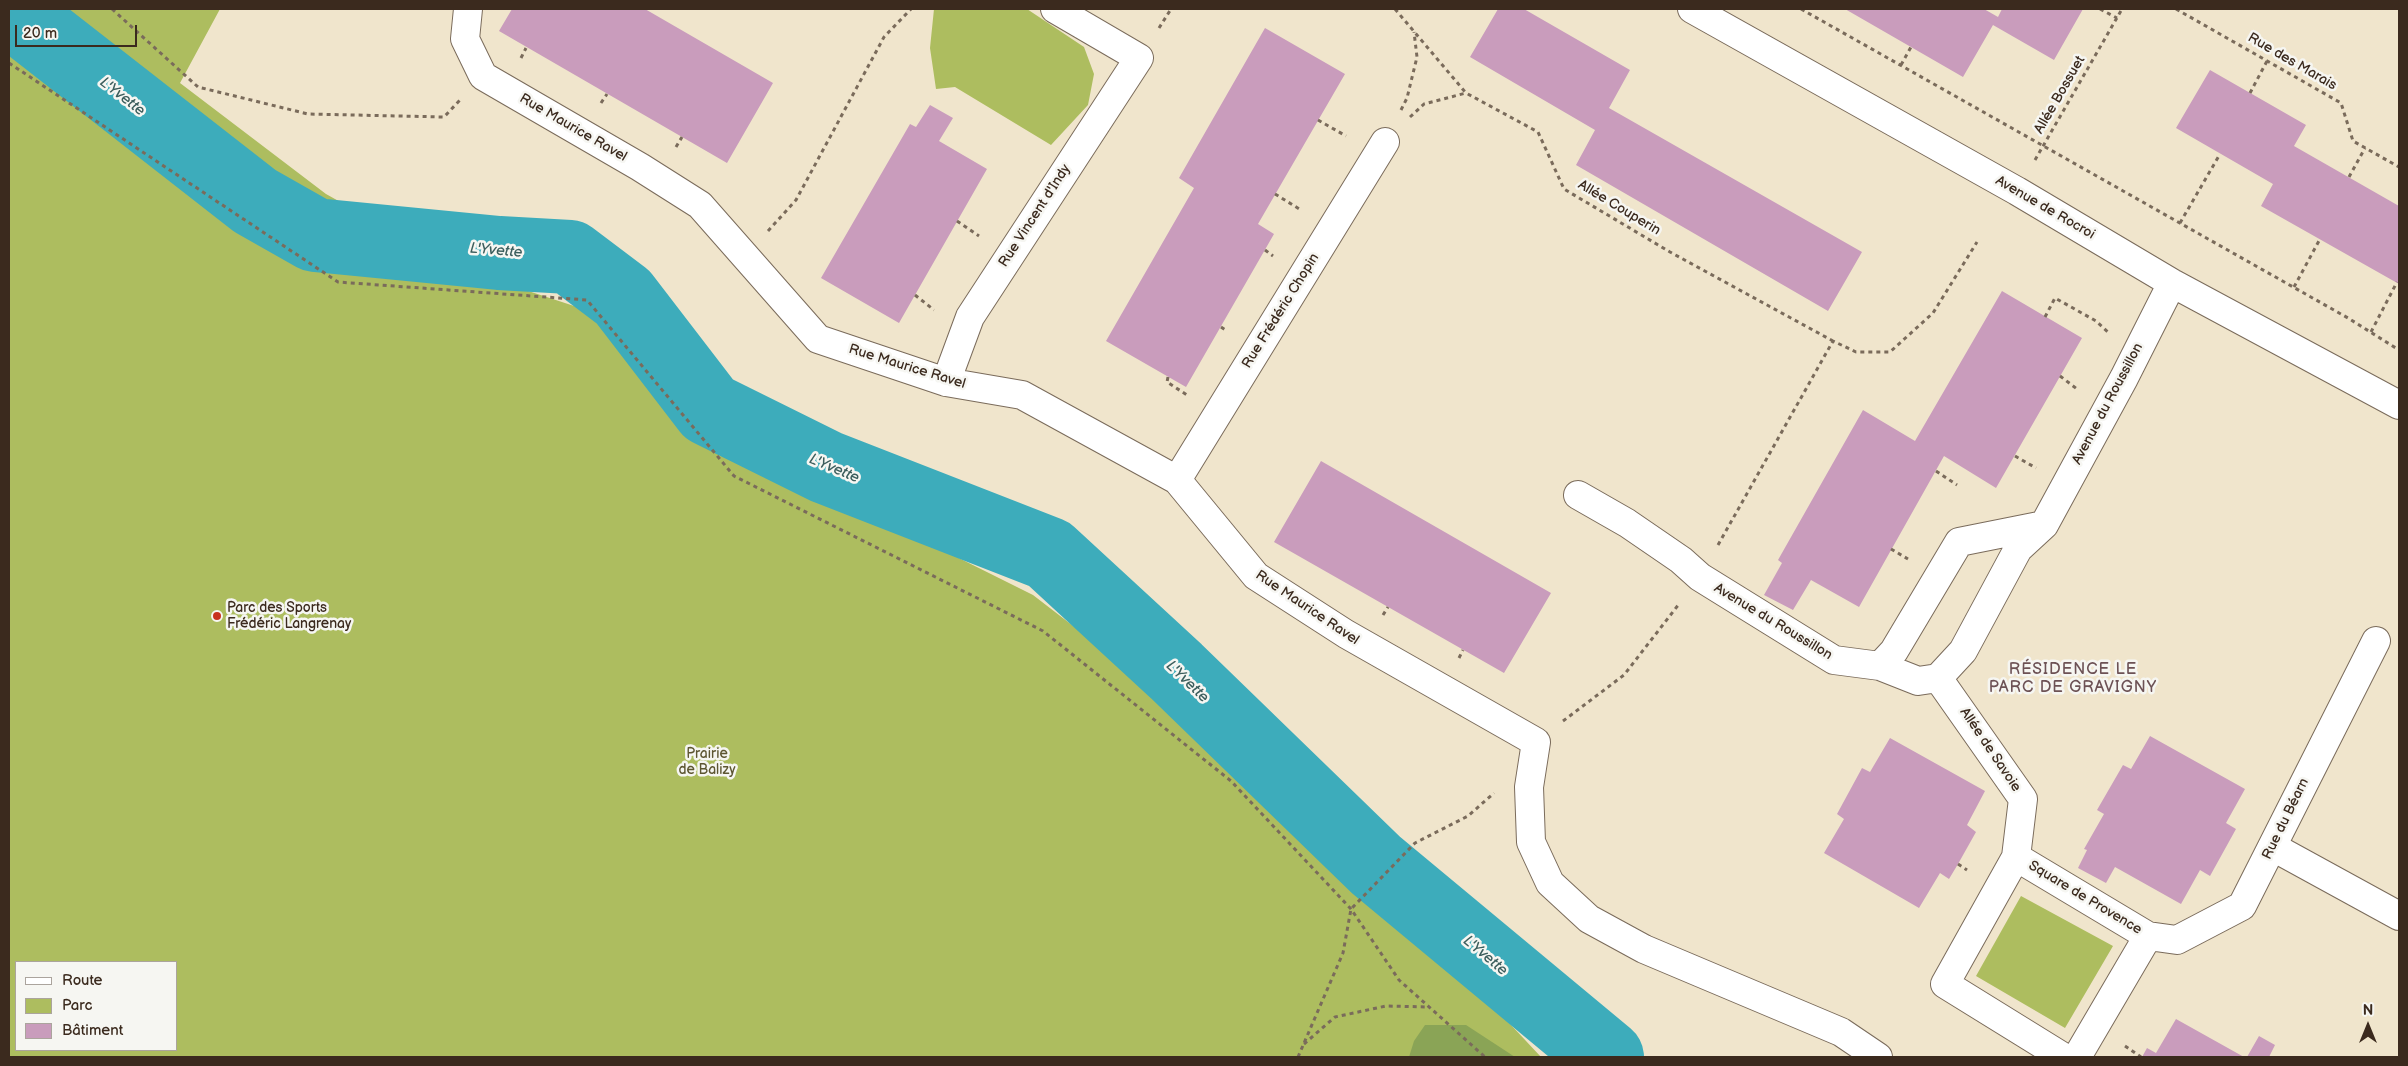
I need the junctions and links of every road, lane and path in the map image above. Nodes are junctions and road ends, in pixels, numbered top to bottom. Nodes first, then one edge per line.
1 (112, 9) edge
2 (468, 9) edge
3 (911, 9) edge
4 (1055, 9) edge
5 (1395, 9) edge
6 (1692, 9) edge
7 (1801, 9) edge
8 (2100, 9) edge
9 (2122, 9) edge
10 (2176, 9) edge
11 (2117, 18) junction
12 (1414, 32) junction
13 (1911, 47) dead end
14 (2267, 61) junction
15 (9, 63) edge
16 (1901, 65) junction
17 (1466, 93) junction
18 (2250, 93) dead end
19 (444, 117) dead end
20 (1385, 142) junction
21 (2043, 146) junction
22 (2365, 148) junction
23 (2220, 154) dead end
24 (2399, 167) edge
25 (2349, 177) dead end
26 (2017, 191) junction
27 (2180, 223) junction
28 (2320, 239) dead end
29 (1976, 242) dead end
30 (746, 255) junction
31 (2397, 282) dead end
32 (2172, 283) junction
33 (2294, 287) junction
34 (2045, 317) dead end
35 (2371, 332) junction
36 (2113, 336) dead end
37 (1833, 341) junction
38 (2399, 350) edge
39 (2060, 376) dead end
40 (946, 382) junction
41 (2080, 392) dead end
42 (2399, 405) edge
43 (2015, 456) dead end
44 (1936, 471) dead end
45 (2043, 472) dead end
46 (1177, 480) junction
47 (1957, 485) dead end
48 (1578, 495) dead end
49 (2044, 525) junction
50 (1891, 549) dead end
51 (1913, 562) dead end
52 (1700, 578) junction
53 (2376, 641) dead end
54 (1880, 666) junction
55 (1624, 675) dead end
56 (1938, 678) junction
57 (1414, 843) dead end
58 (2273, 846) junction
59 (2016, 858) junction
60 (1351, 909) junction
61 (2399, 916) edge
62 (2148, 936) junction
63 (1430, 1007) junction
64 (1304, 1044) junction
65 (1298, 1057) edge
66 (1485, 1057) edge
67 (1878, 1057) edge
68 (2063, 1057) edge
69 (2077, 1057) edge

1 - 19 path
2 - 30 street, Rue Maurice Ravel
3 - 30 path
4 - 40 street, Rue Vincent d'Indy
5 - 12 path, Allée Couperin
6 - 26 street, Avenue de Rocroi
7 - 16 path
8 - 11 path
9 - 11 path, Allée Bossuet
10 - 14 path, Rue des Marais
11 - 21 path, Allée Bossuet
12 - 17 path, Allée Couperin
12 - 20 path
13 - 16 path
14 - 18 path
14 - 22 path, Rue des Marais
15 - 60 path
16 - 21 path
17 - 20 path
17 - 37 path, Allée Couperin
20 - 46 street, Rue Frédéric Chopin
21 - 26 path, Allée Bossuet
21 - 27 path
22 - 24 path, Rue des Marais
22 - 25 path
23 - 27 path
26 - 32 street, Avenue de Rocroi
27 - 33 path
28 - 33 path
29 - 37 path, Allée Couperin
30 - 40 street, Rue Maurice Ravel
31 - 35 path
32 - 42 street, Avenue de Rocroi
32 - 49 street, Avenue du Roussillon
33 - 35 path
34 - 36 path
35 - 38 path
37 - 52 path
39 - 41 path
40 - 46 street, Rue Maurice Ravel
43 - 45 path
44 - 47 path
46 - 67 street, Rue Maurice Ravel
48 - 52 street
49 - 54 street
49 - 56 street, Avenue du Roussillon
50 - 51 path
52 - 54 street, Avenue du Roussillon
52 - 55 path, Avenue du Roussillon
53 - 58 street, Rue du Béarn
54 - 56 street, Avenue du Roussillon
56 - 59 street, Allée de Savoie
57 - 60 path
58 - 61 street
58 - 62 street, Rue du Béarn
59 - 62 street, Square de Provence
59 - 68 street, Square de Provence
60 - 63 path
60 - 64 path
62 - 69 street, Square de Provence
63 - 64 path
63 - 66 path
64 - 65 path

